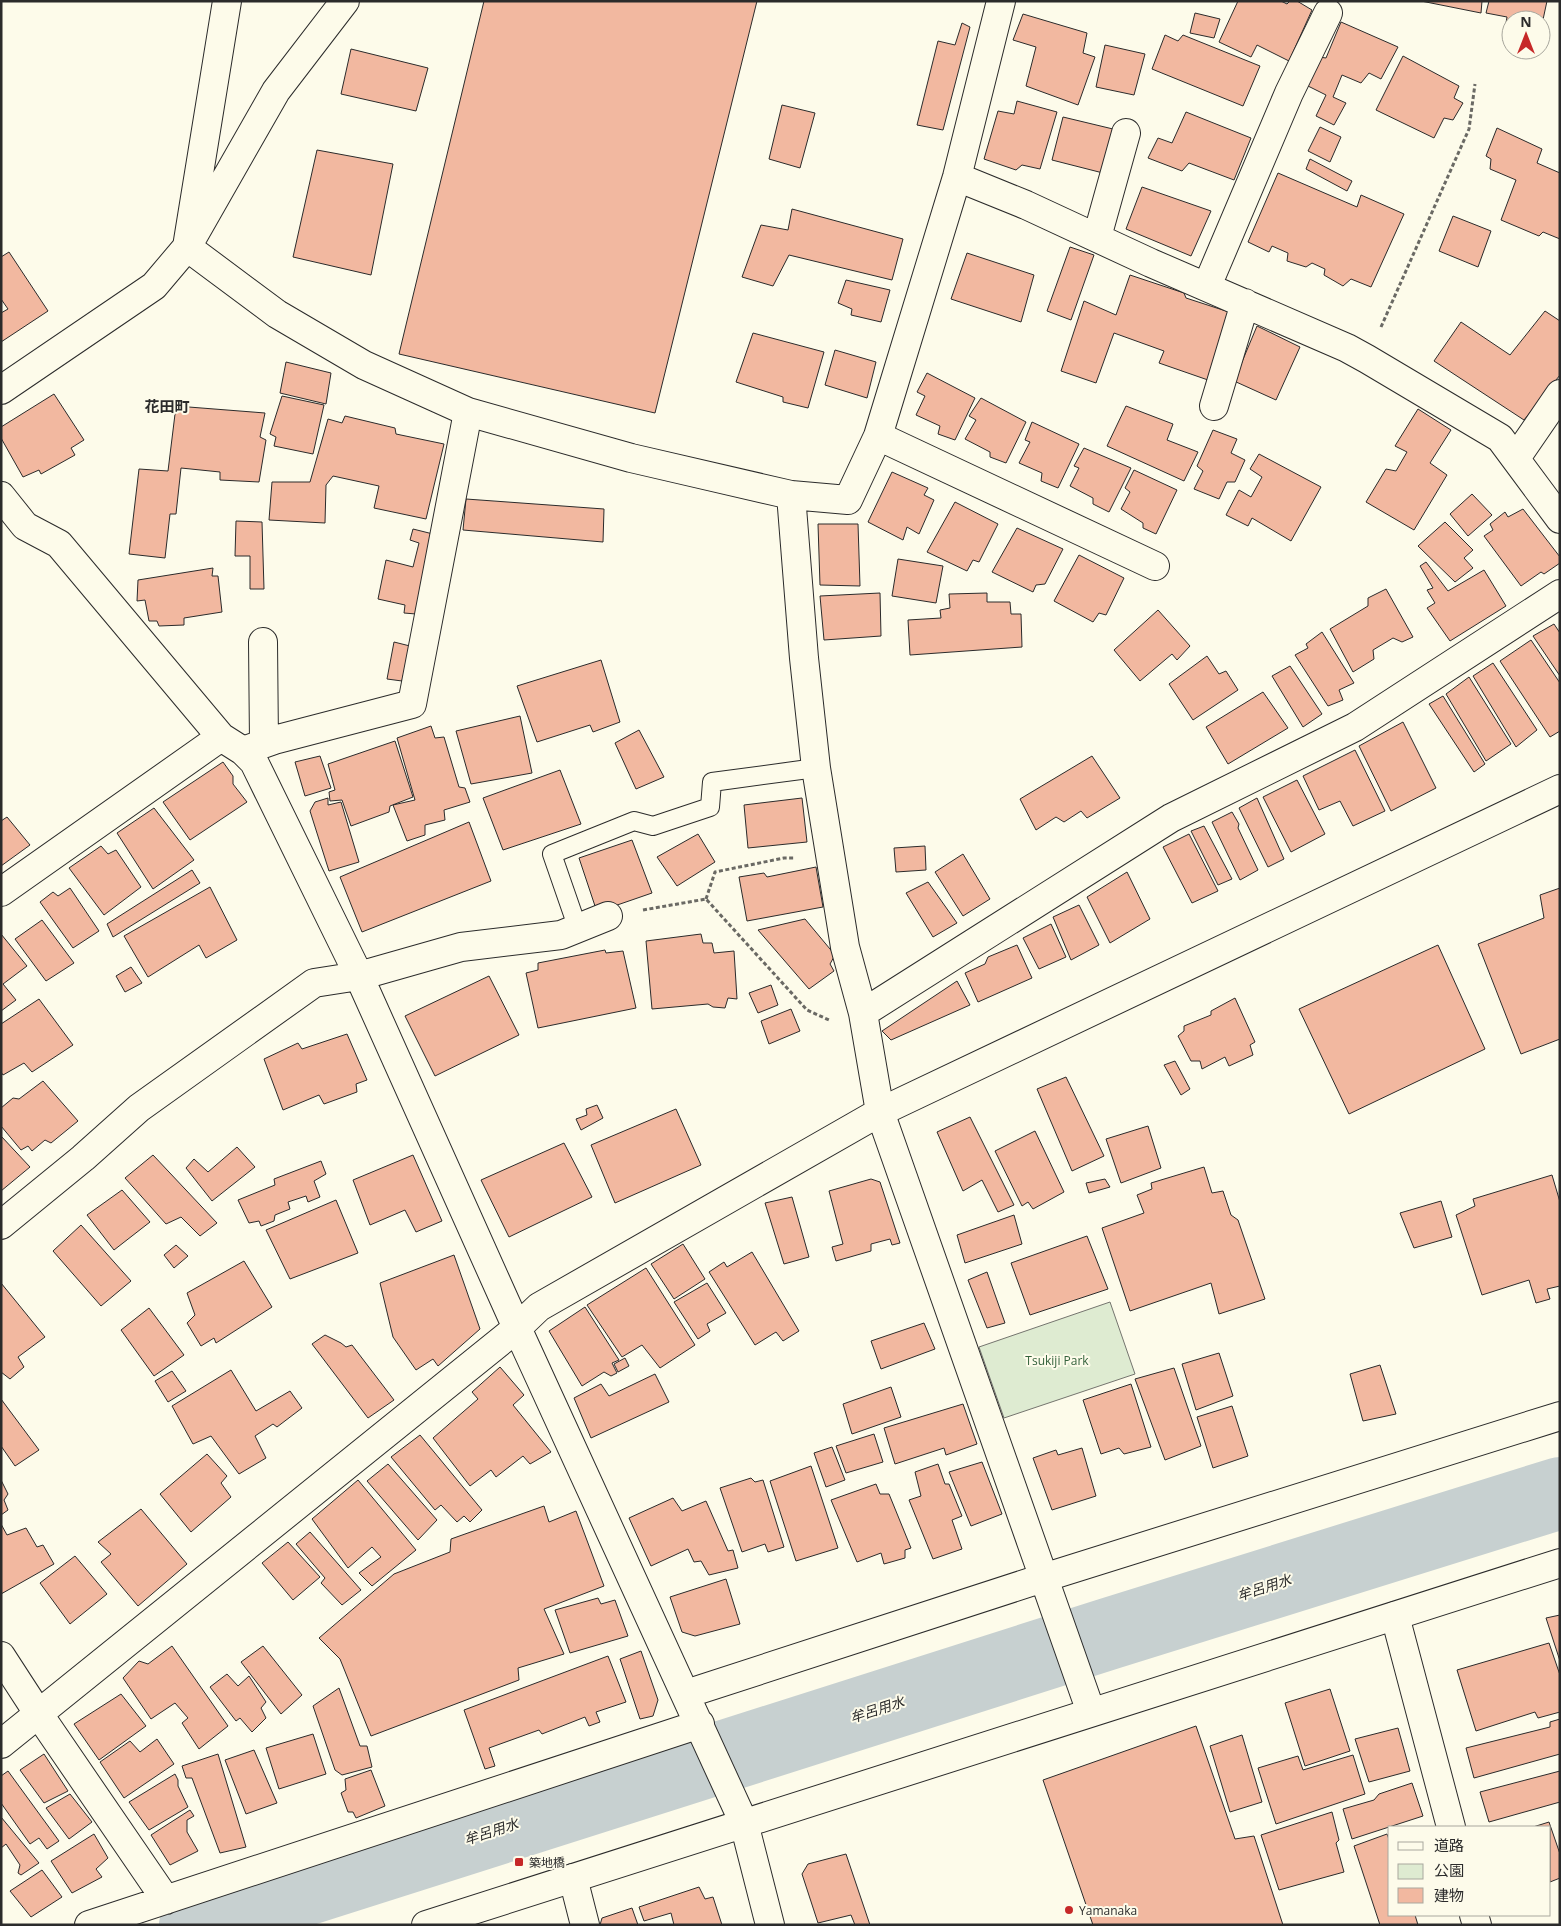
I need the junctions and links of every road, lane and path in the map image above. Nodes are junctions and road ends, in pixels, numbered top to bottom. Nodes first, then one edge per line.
1 (227, 1) edge
2 (346, 1) edge
3 (1001, 1) edge
4 (1328, 13) dead end
5 (1476, 84) dead end
6 (1126, 133) dead end
7 (957, 177) junction
8 (1097, 237) junction
9 (187, 247) junction
10 (1207, 286) junction
11 (1245, 304) junction
12 (1367, 360) junction
13 (1, 390) edge
14 (1560, 394) edge
15 (1214, 406) dead end
16 (468, 412) junction
17 (878, 436) junction
18 (1516, 458) junction
19 (791, 495) junction
20 (1, 496) edge
21 (1560, 519) edge
22 (1155, 566) dead end
23 (1560, 594) edge
24 (263, 642) dead end
25 (243, 744) junction
26 (816, 768) junction
27 (1560, 789) edge
28 (831, 857) junction
29 (1, 892) edge
30 (706, 898) junction
31 (608, 916) joint
32 (578, 928) junction
33 (360, 976) junction
34 (863, 1013) junction
35 (880, 1112) junction
36 (1, 1224) edge
37 (518, 1328) junction
38 (1560, 1416) edge
39 (1560, 1562) edge
40 (1043, 1578) junction
41 (1395, 1616) junction
42 (1, 1656) edge
43 (686, 1694) junction
44 (1091, 1712) junction
45 (38, 1713) junction
46 (703, 1732) junction
47 (1, 1744) edge
48 (744, 1823) junction
49 (1451, 1826) edge
50 (572, 1878) junction
51 (166, 1900) junction
52 (89, 1925) edge
53 (426, 1925) edge
54 (585, 1925) edge
55 (770, 1925) edge

1 - 9 street
2 - 9 street
3 - 7 street
4 - 10 street
5 - 12 path
6 - 8 street
7 - 8 street
7 - 17 street
8 - 10 street
9 - 13 street
9 - 16 street
10 - 11 street
11 - 12 street
11 - 15 street
12 - 18 street
14 - 18 street
16 - 19 street
16 - 25 street
17 - 19 street
17 - 22 street
18 - 21 street
19 - 26 street
20 - 25 street
23 - 34 street
24 - 25 street
25 - 29 street
25 - 33 street
26 - 28 street
26 - 32 lane
27 - 35 street
28 - 30 path
28 - 34 street
30 - 31 path
30 - 34 path
31 - 32 street
32 - 33 street
33 - 36 street
33 - 37 street
34 - 35 street
35 - 37 street
35 - 40 street
37 - 43 street
37 - 45 street
38 - 40 street
39 - 41 street
40 - 43 street
40 - 44 street
41 - 44 street
41 - 49 street
42 - 45 street
43 - 46 street
44 - 48 street
45 - 47 street
45 - 51 street
46 - 48 street
46 - 51 street
48 - 50 street
48 - 55 street
50 - 53 street
50 - 54 street
51 - 52 street

